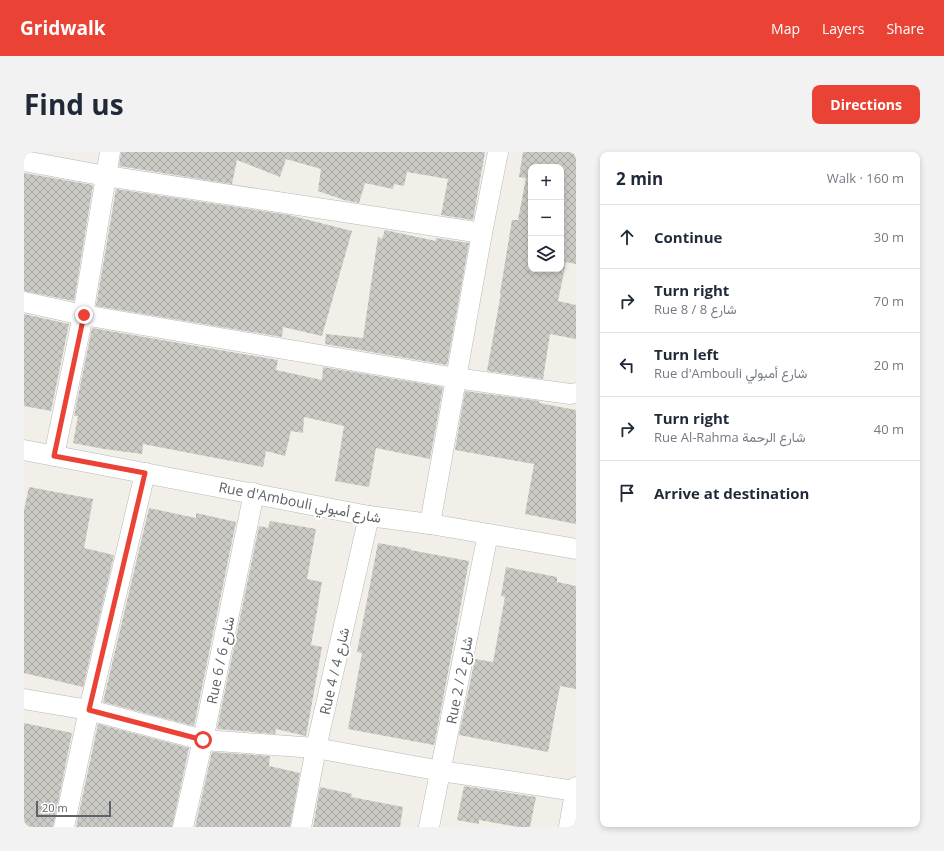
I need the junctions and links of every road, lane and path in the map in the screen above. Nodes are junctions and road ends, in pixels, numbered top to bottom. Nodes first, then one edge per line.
1 (110, 152) edge
2 (498, 152) edge
3 (24, 161) edge
4 (106, 176) junction
5 (482, 233) junction
6 (24, 302) edge
7 (84, 315) junction
8 (456, 378) junction
9 (576, 394) edge
10 (24, 450) edge
11 (54, 456) junction
12 (145, 473) junction
13 (254, 493) junction
14 (370, 516) junction
15 (430, 524) junction
16 (488, 534) junction
17 (576, 549) edge
18 (24, 699) edge
19 (89, 710) junction
20 (203, 740) junction
21 (316, 748) junction
22 (441, 772) junction
23 (576, 790) edge
24 (64, 827) edge
25 (183, 827) edge
26 (301, 827) edge
27 (430, 827) edge
28 (570, 827) edge

1 - 4 street
2 - 5 street
3 - 4 street
4 - 5 street
4 - 7 street
5 - 8 street
6 - 7 street
7 - 8 street
7 - 11 street
8 - 9 street
8 - 15 street
10 - 11 street, Rue d'Ambouli شارع أمبولي
11 - 12 street, Rue d'Ambouli شارع أمبولي
12 - 13 street, Rue d'Ambouli شارع أمبولي
12 - 19 street
13 - 14 street, Rue d'Ambouli شارع أمبولي
13 - 20 street, Rue 6 / شارع 6
14 - 15 street, Rue d'Ambouli شارع أمبولي
14 - 21 street, Rue 4 / شارع 4
15 - 16 street, Rue d'Ambouli شارع أمبولي
16 - 17 street, Rue d'Ambouli شارع أمبولي
16 - 22 street, Rue 2 / شارع 2
18 - 19 street
19 - 20 street
19 - 24 street
20 - 21 street
20 - 25 street, Rue 6 / شارع 6
21 - 22 street
21 - 26 street, Rue 4 / شارع 4
22 - 23 street
22 - 27 street, Rue 2 / شارع 2
23 - 28 street

